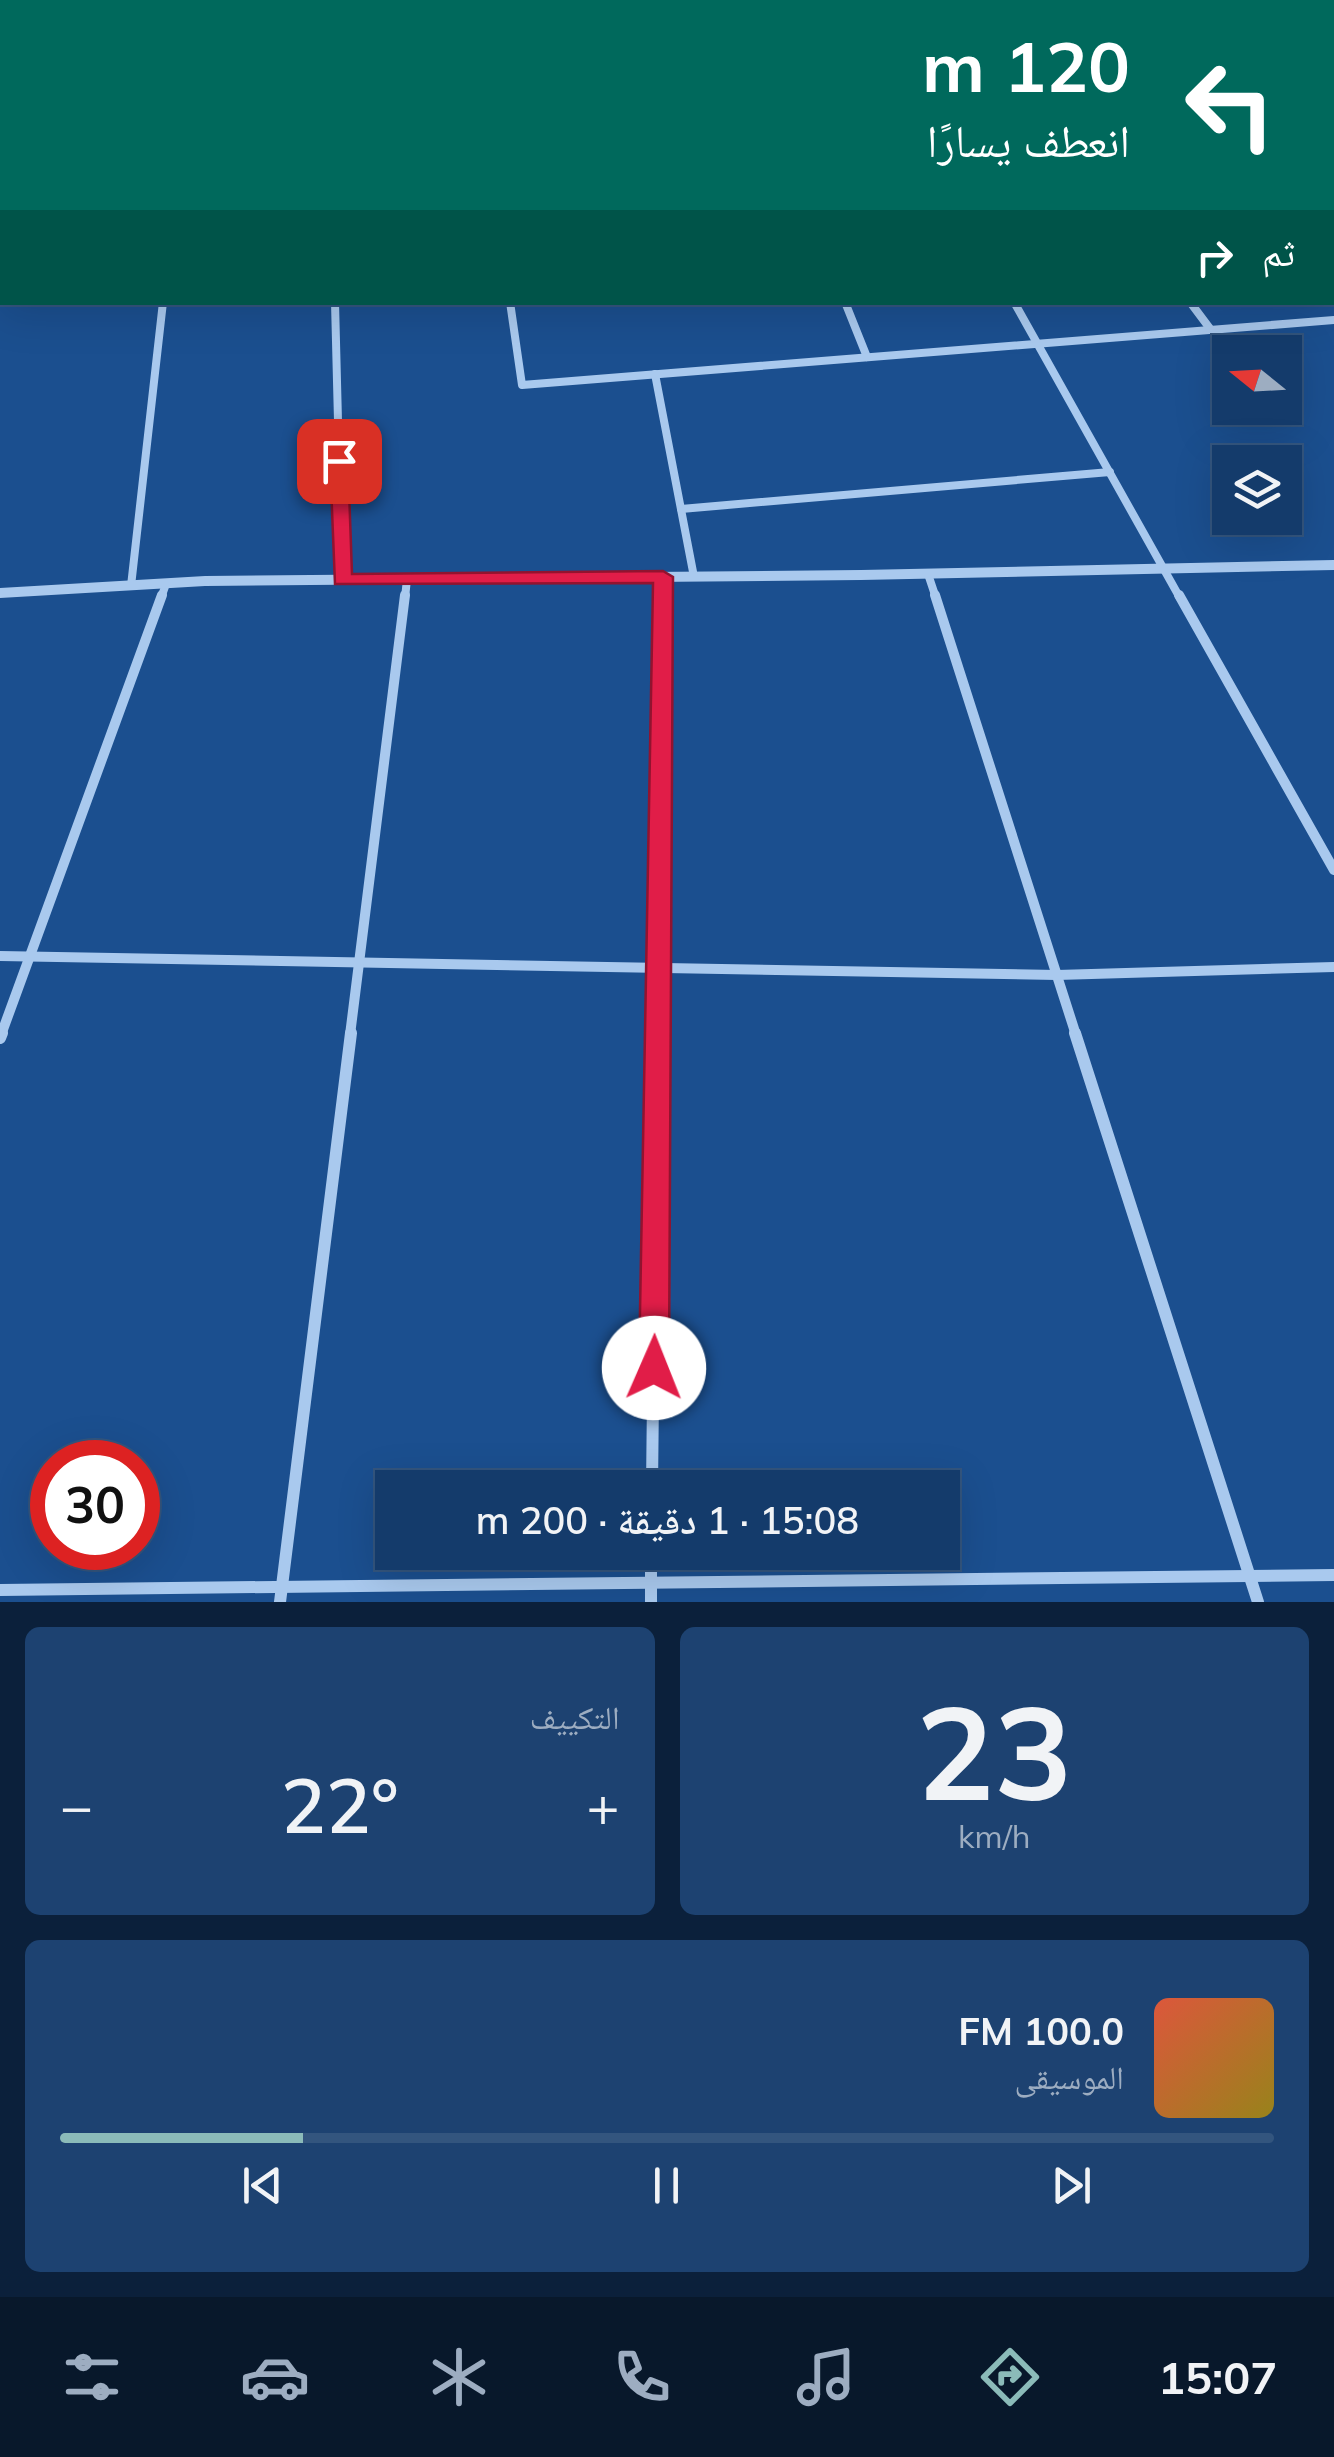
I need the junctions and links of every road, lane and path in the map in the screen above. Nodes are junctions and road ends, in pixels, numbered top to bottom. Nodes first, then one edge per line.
1 (163, 305) edge
2 (336, 305) edge
3 (510, 305) edge
4 (846, 305) edge
5 (1016, 305) edge
6 (1192, 305) edge
7 (1334, 320) edge
8 (1211, 330) junction
9 (1037, 344) junction
10 (867, 357) junction
11 (655, 374) junction
12 (1110, 472) junction
13 (681, 510) junction
14 (1334, 565) edge
15 (1164, 569) junction
16 (928, 574) junction
17 (663, 577) junction
18 (694, 577) junction
19 (342, 580) junction
20 (407, 580) junction
21 (166, 584) junction
22 (131, 586) junction
23 (0, 593) edge
24 (1334, 870) edge
25 (28, 955) junction
26 (0, 956) edge
27 (359, 964) junction
28 (1334, 967) edge
29 (659, 968) junction
30 (1057, 975) junction
31 (0, 1038) edge
32 (652, 1470) edge
33 (651, 1570) edge
34 (1334, 1575) edge
35 (1250, 1576) junction
36 (651, 1583) junction
37 (0, 1590) edge
38 (281, 1595) edge
39 (651, 1602) edge
40 (1258, 1602) edge

1 - 22 street
2 - 19 street
3 - 11 street
4 - 10 street
5 - 9 street
6 - 8 street
7 - 8 street
8 - 9 street
9 - 10 street
9 - 12 street
10 - 11 street
11 - 13 street
12 - 13 street
12 - 15 street
13 - 18 street
14 - 15 street
15 - 16 street
15 - 24 street
16 - 18 street
16 - 30 street
17 - 18 street
17 - 20 street
17 - 29 street
19 - 20 street
19 - 21 street
20 - 27 street
21 - 22 street
21 - 25 street
22 - 23 street
25 - 26 street
25 - 27 street
25 - 31 street
27 - 29 street
27 - 38 street
28 - 30 street
29 - 30 street
29 - 32 street
30 - 35 street
33 - 36 street
34 - 35 street
35 - 36 street
35 - 40 street
36 - 38 street
36 - 39 street
37 - 38 street

